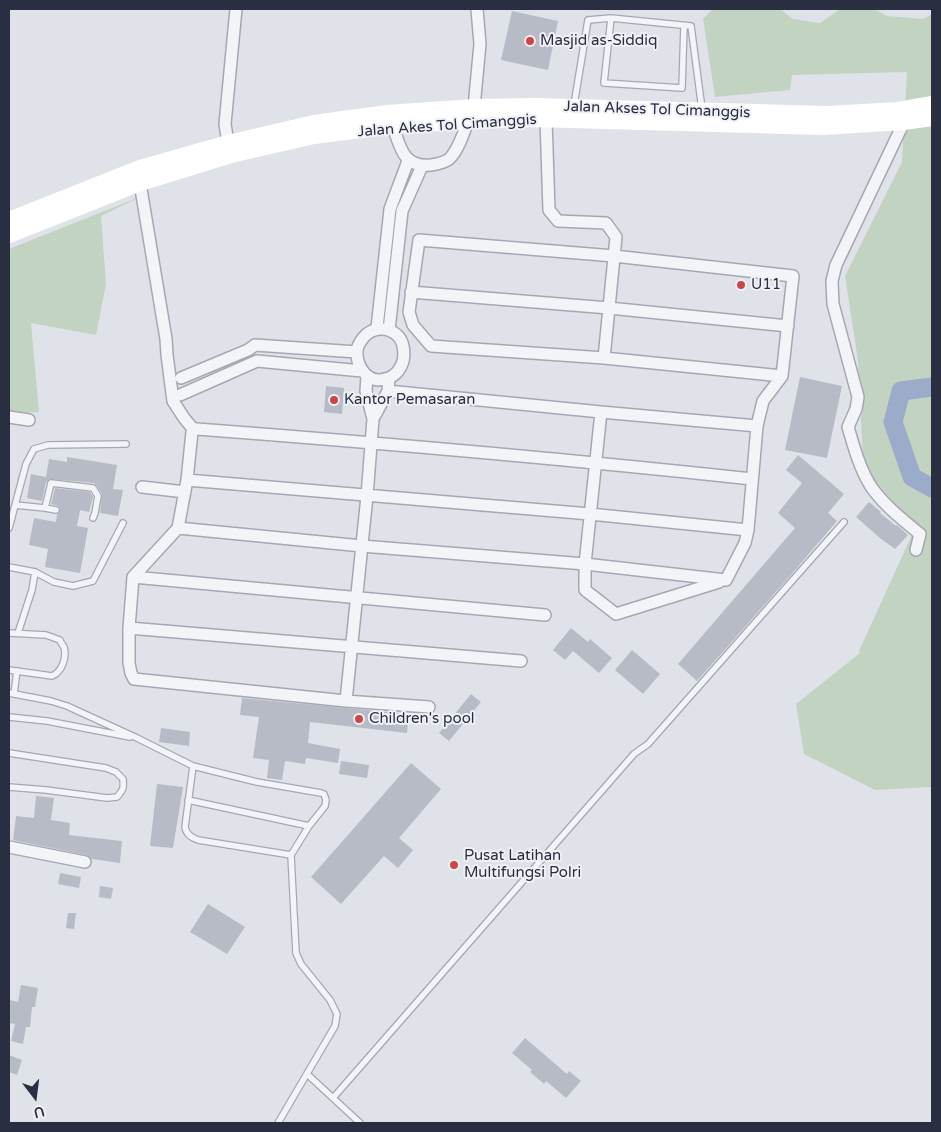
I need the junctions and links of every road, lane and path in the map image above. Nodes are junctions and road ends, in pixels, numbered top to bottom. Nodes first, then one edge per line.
1 (236, 9) edge
2 (477, 9) edge
3 (611, 18) junction
4 (684, 26) junction
5 (932, 104) edge
6 (574, 107) junction
7 (703, 111) junction
8 (471, 114) junction
9 (539, 115) junction
10 (932, 118) edge
11 (904, 122) junction
12 (393, 126) junction
13 (230, 149) junction
14 (408, 160) junction
15 (422, 166) junction
16 (140, 183) junction
17 (9, 220) edge
18 (9, 235) edge
19 (614, 256) junction
20 (411, 292) junction
21 (609, 308) junction
22 (788, 326) junction
23 (377, 328) junction
24 (389, 330) junction
25 (422, 336) junction
26 (256, 345) junction
27 (403, 345) junction
28 (357, 352) junction
29 (604, 358) junction
30 (257, 361) junction
31 (365, 373) junction
32 (782, 376) junction
33 (181, 378) dead end
34 (389, 378) junction
35 (388, 390) junction
36 (180, 395) dead end
37 (601, 412) junction
38 (9, 417) edge
39 (372, 419) junction
40 (29, 420) dead end
41 (757, 426) junction
42 (194, 430) junction
43 (371, 442) junction
44 (126, 444) dead end
45 (596, 462) junction
46 (752, 479) junction
47 (187, 480) junction
48 (142, 487) dead end
49 (185, 492) junction
50 (367, 496) junction
51 (15, 504) junction
52 (45, 508) junction
53 (56, 510) dead end
54 (590, 514) junction
55 (93, 518) dead end
56 (844, 522) dead end
57 (123, 523) dead end
58 (9, 528) edge
59 (178, 528) junction
60 (748, 530) junction
61 (362, 546) junction
62 (916, 550) dead end
63 (585, 564) junction
64 (9, 567) edge
65 (36, 572) junction
66 (133, 578) junction
67 (726, 580) junction
68 (357, 598) junction
69 (545, 615) dead end
70 (129, 628) junction
71 (9, 633) edge
72 (18, 633) junction
73 (352, 647) junction
74 (521, 661) dead end
75 (9, 670) edge
76 (17, 671) junction
77 (12, 693) edge
78 (346, 701) junction
79 (429, 707) dead end
80 (9, 717) edge
81 (137, 738) junction
82 (9, 753) edge
83 (193, 766) junction
84 (9, 787) edge
85 (188, 800) junction
86 (310, 826) junction
87 (9, 847) edge
88 (291, 855) junction
89 (85, 862) dead end
90 (307, 1074) junction
91 (333, 1098) junction
92 (278, 1123) edge
93 (360, 1123) edge

1 - 13 street
2 - 8 street
3 - 4 lane
3 - 4 lane
3 - 6 lane
4 - 7 lane
5 - 7 main road, Jalan Akses Tol Cimanggis
6 - 7 main road, Jalan Akses Tol Cimanggis
6 - 9 main road, Jalan Akses Tol Cimanggis
8 - 9 main road, Jalan Akses Tol Cimanggis
8 - 12 main road, Jalan Akes Tol Cimanggis
8 - 13 main road, Jalan Akses Tol Cimanggis
8 - 15 street
9 - 11 main road, Jalan Akes Tol Cimanggis
9 - 19 street
10 - 11 main road, Jalan Akes Tol Cimanggis
11 - 62 street
12 - 13 main road, Jalan Akes Tol Cimanggis
12 - 14 street
13 - 16 main road, Jalan Akes Tol Cimanggis
13 - 17 main road, Jalan Akses Tol Cimanggis
14 - 15 street
14 - 23 street
15 - 24 street
16 - 18 main road, Jalan Akes Tol Cimanggis
16 - 42 street
19 - 20 street
19 - 21 street
19 - 22 street
20 - 21 street
20 - 25 street
21 - 22 street
21 - 29 street
22 - 32 street
23 - 24 street
23 - 28 street
24 - 27 street
25 - 27 street
25 - 29 street
26 - 28 street
26 - 30 street
26 - 33 street
27 - 34 street
28 - 31 street
29 - 32 street
30 - 31 street
30 - 36 street
31 - 34 street
31 - 39 street
32 - 41 street
34 - 35 street
35 - 37 street
35 - 39 street
37 - 41 street
37 - 45 street
38 - 40 street
39 - 43 street
41 - 46 street
42 - 43 street
42 - 47 street
43 - 45 street
43 - 50 street
44 - 51 lane
45 - 46 street
45 - 54 street
46 - 60 street
47 - 49 street
47 - 50 street
48 - 49 street
49 - 59 street
50 - 54 street
50 - 61 street
51 - 52 lane
51 - 58 lane
52 - 53 lane
52 - 55 lane
54 - 60 street
54 - 63 street
56 - 91 lane
57 - 65 lane
59 - 61 street
59 - 66 street
60 - 67 street
61 - 63 street
61 - 68 street
63 - 67 street
63 - 67 street
64 - 65 lane
65 - 72 lane
66 - 68 street
66 - 70 street
68 - 69 street
68 - 73 street
70 - 73 street
70 - 78 street
71 - 72 lane
72 - 76 lane
73 - 74 street
73 - 78 street
75 - 76 lane
76 - 77 lane
77 - 81 lane
78 - 79 street
80 - 81 lane
81 - 83 lane
82 - 84 lane
83 - 85 lane
83 - 86 lane
85 - 86 lane
85 - 88 lane
86 - 88 lane
87 - 89 street
88 - 90 lane
90 - 91 lane
90 - 92 lane
91 - 93 lane

